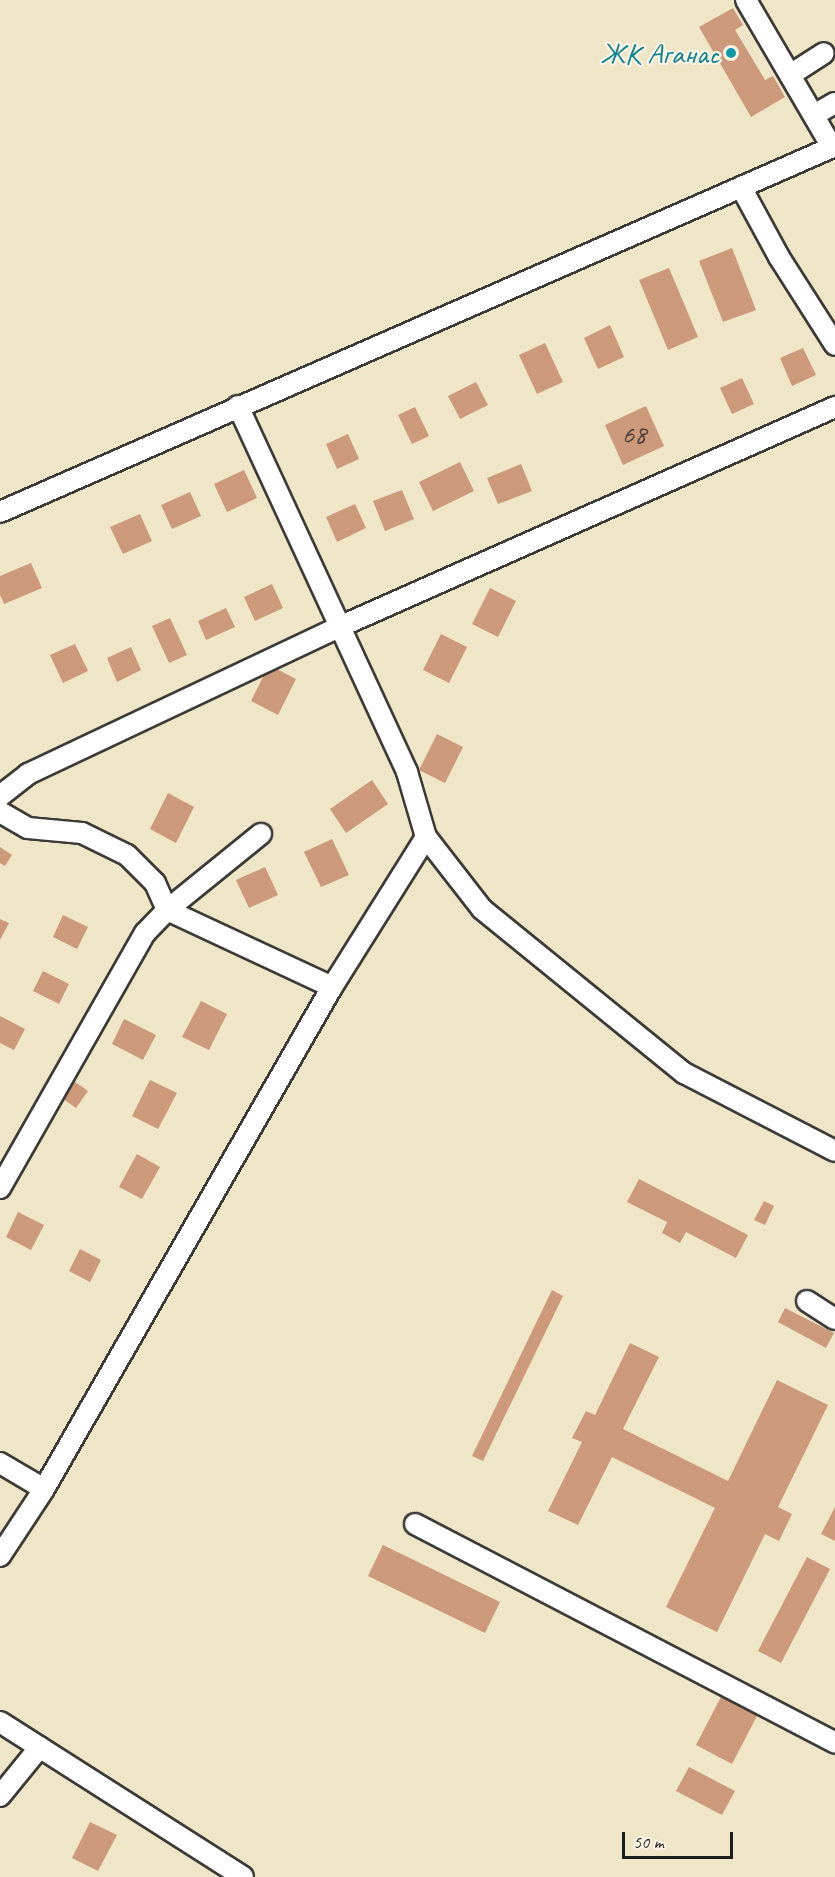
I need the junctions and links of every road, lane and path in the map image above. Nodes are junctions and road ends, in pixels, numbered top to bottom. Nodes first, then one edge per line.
1 (746, 0) edge
2 (824, 53) dead end
3 (790, 75) junction
4 (835, 103) edge
5 (814, 115) junction
6 (833, 147) edge
7 (741, 187) junction
8 (835, 345) edge
9 (238, 406) junction
10 (835, 407) edge
11 (0, 512) edge
12 (339, 627) junction
13 (0, 796) edge
14 (0, 812) edge
15 (261, 834) dead end
16 (426, 837) junction
17 (166, 910) junction
18 (332, 987) junction
19 (835, 1151) edge
20 (0, 1188) edge
21 (807, 1301) dead end
22 (835, 1318) edge
23 (0, 1464) edge
24 (44, 1489) junction
25 (415, 1524) dead end
26 (0, 1556) edge
27 (0, 1722) edge
28 (835, 1743) edge
29 (40, 1747) junction
30 (0, 1796) edge
31 (243, 1877) edge

1 - 3 street
2 - 3 street
3 - 5 street
4 - 5 street
5 - 6 street
6 - 7 street
7 - 8 street
7 - 9 street
9 - 11 street
9 - 12 street
10 - 12 street
12 - 13 street
12 - 16 street
14 - 17 street
15 - 17 street
16 - 18 street
16 - 19 street
17 - 18 street
17 - 20 street
18 - 24 street
21 - 22 street
23 - 24 street
24 - 26 street
25 - 28 street
27 - 29 street
29 - 30 street
29 - 31 street

